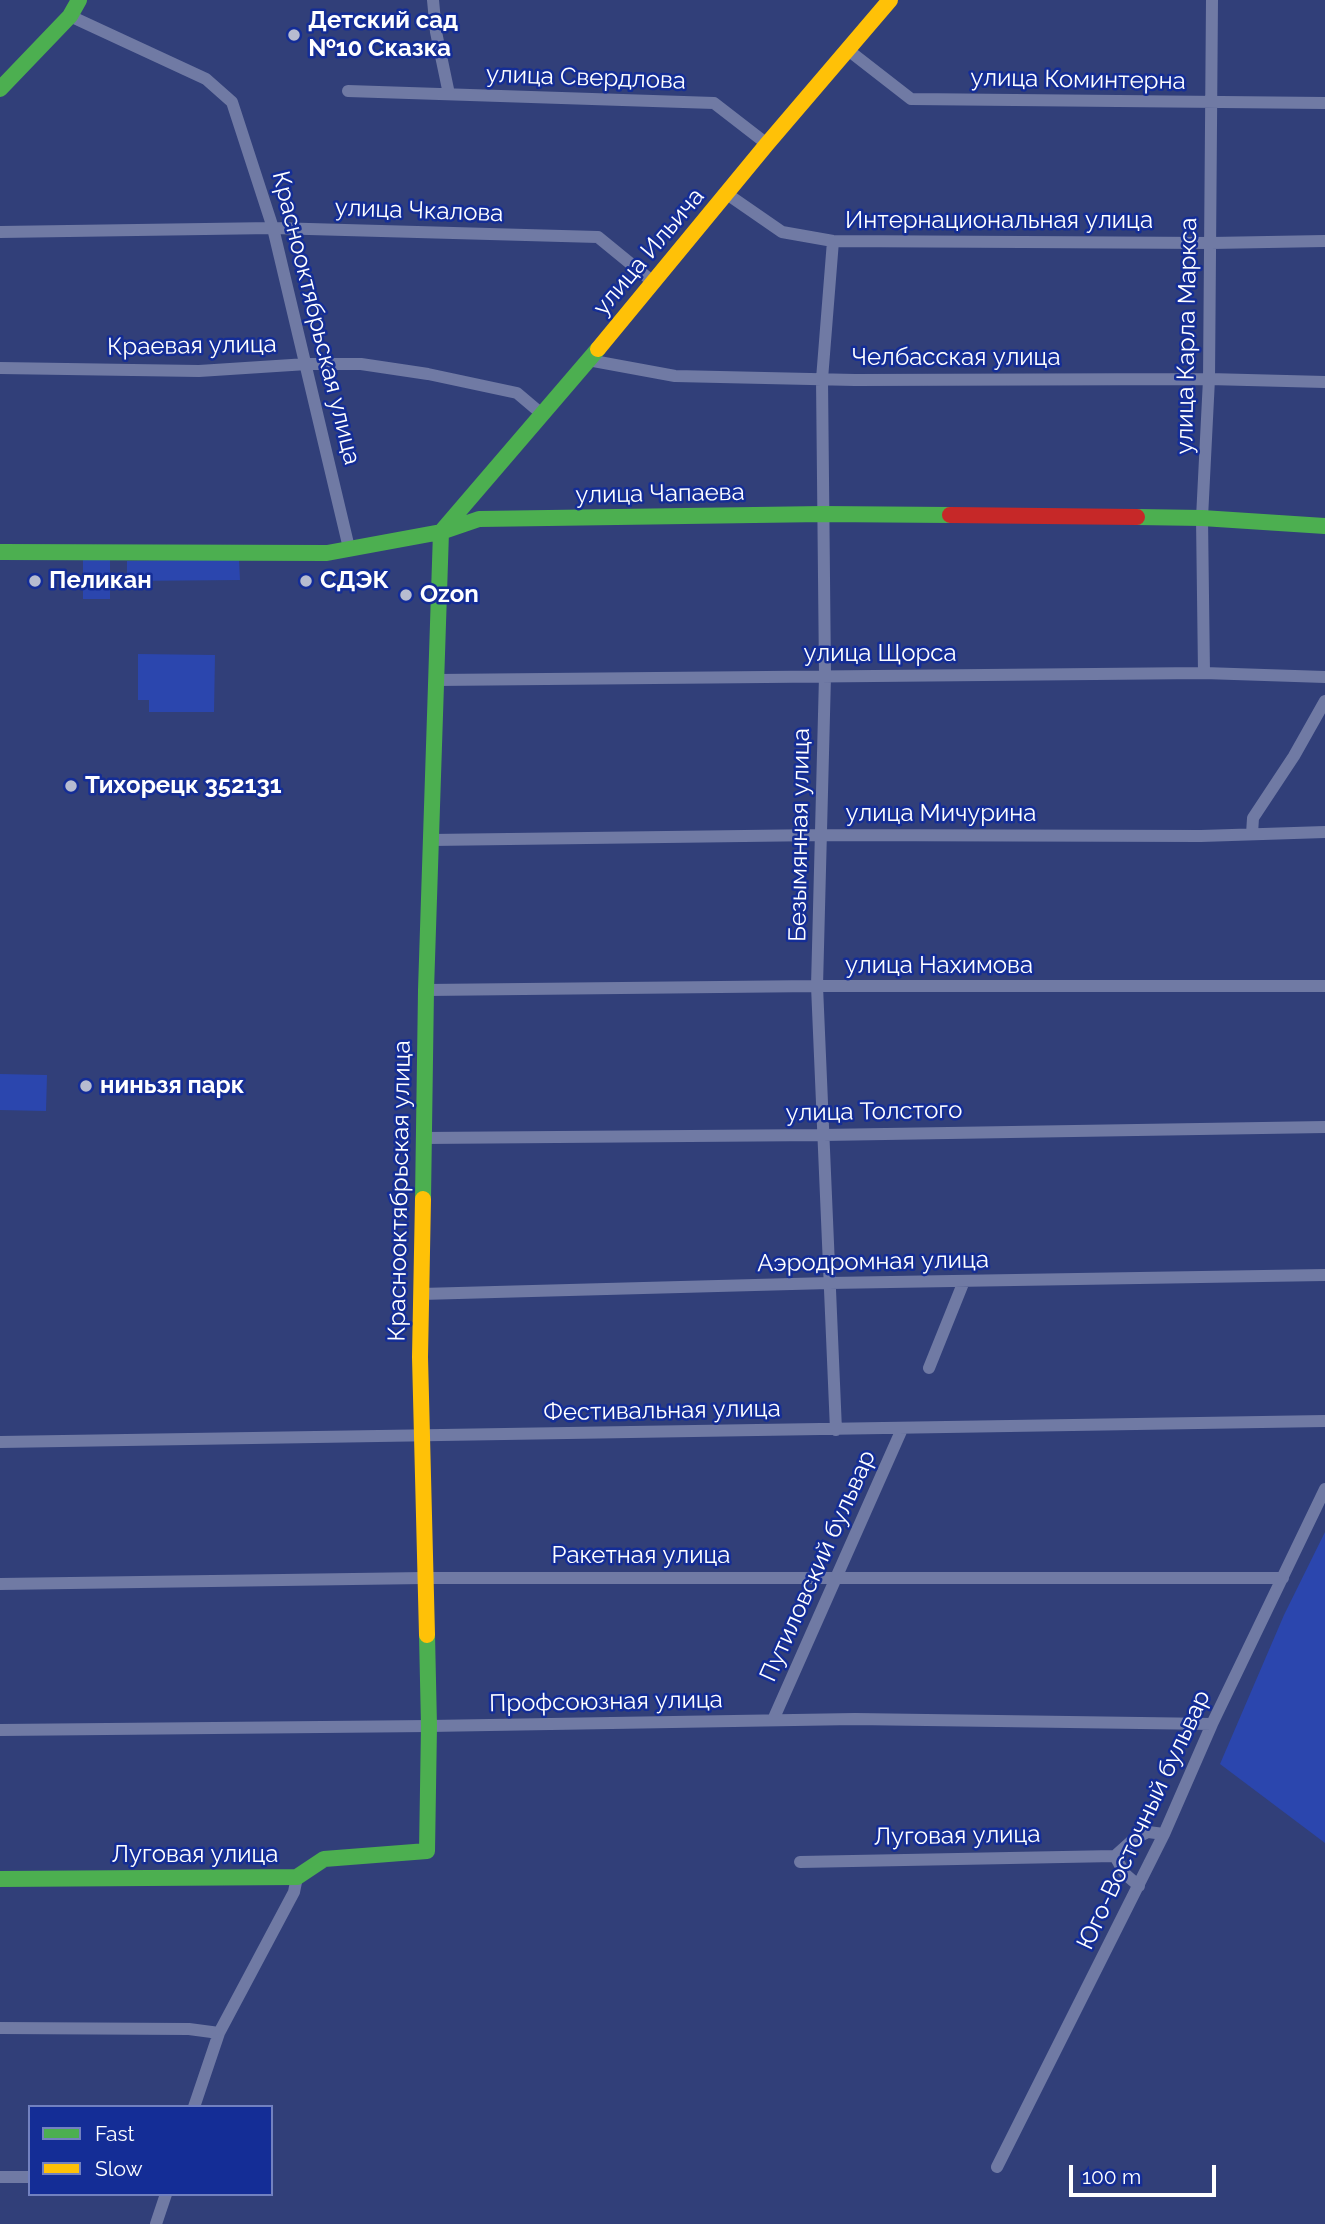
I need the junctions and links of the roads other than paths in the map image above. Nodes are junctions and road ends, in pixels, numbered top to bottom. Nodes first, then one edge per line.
1 (79, 0) edge
2 (433, 0) edge
3 (890, 0) edge
4 (1212, 0) edge
5 (70, 16) junction
6 (848, 50) junction
7 (0, 89) edge
8 (348, 91) dead end
9 (449, 94) junction
10 (1212, 103) junction
11 (1325, 103) edge
12 (767, 144) junction
13 (727, 194) junction
14 (273, 228) junction
15 (0, 232) edge
16 (833, 241) junction
17 (1325, 241) edge
18 (1211, 243) junction
19 (653, 282) junction
20 (588, 360) junction
21 (307, 364) junction
22 (0, 368) edge
23 (822, 379) junction
24 (1209, 379) junction
25 (1325, 382) edge
26 (543, 415) junction
27 (823, 514) junction
28 (1202, 518) junction
29 (1325, 526) edge
30 (442, 532) junction
31 (349, 548) junction
32 (0, 552) edge
33 (1204, 673) junction
34 (825, 676) junction
35 (1325, 677) edge
36 (436, 680) junction
37 (1325, 701) edge
38 (1325, 832) edge
39 (1252, 834) junction
40 (822, 835) junction
41 (431, 840) junction
42 (817, 986) junction
43 (1325, 986) edge
44 (426, 990) junction
45 (1325, 1127) edge
46 (823, 1135) junction
47 (423, 1138) junction
48 (1325, 1275) edge
49 (964, 1281) junction
50 (829, 1283) junction
51 (421, 1294) junction
52 (929, 1368) dead end
53 (1325, 1421) edge
54 (902, 1429) junction
55 (836, 1430) junction
56 (422, 1435) junction
57 (0, 1442) edge
58 (1325, 1489) edge
59 (837, 1577) junction
60 (424, 1578) junction
61 (1283, 1578) junction
62 (0, 1584) edge
63 (773, 1720) junction
64 (1212, 1724) junction
65 (429, 1726) junction
66 (0, 1730) edge
67 (1164, 1834) junction
68 (427, 1851) joint
69 (1115, 1856) junction
70 (800, 1862) dead end
71 (297, 1877) junction
72 (0, 1879) edge
73 (1139, 1886) junction
74 (0, 2028) edge
75 (219, 2033) junction
76 (195, 2105) edge
77 (997, 2167) dead end
78 (0, 2177) edge
79 (28, 2177) edge
80 (165, 2196) edge
81 (156, 2224) edge

1 - 5 street
2 - 9 street
3 - 6 street, улица Ильича
4 - 10 street, улица Карла Маркса
5 - 7 street
5 - 14 street, Краснооктябрьская улица
6 - 10 street, улица Коминтерна
6 - 12 street, улица Ильича
8 - 9 street, улица Свердлова
9 - 12 street, улица Свердлова
10 - 11 street, улица Коминтерна
10 - 18 street, улица Карла Маркса
12 - 13 street, улица Ильича
13 - 16 street, Интернациональная улица
13 - 19 street, улица Ильича
14 - 15 street, улица Чкалова
14 - 19 street, улица Чкалова
14 - 21 street, Краснооктябрьская улица
16 - 18 street, Интернациональная улица
16 - 23 street, Безымянная улица
17 - 18 street, Интернациональная улица
18 - 24 street, улица Карла Маркса
19 - 20 street, улица Ильича
20 - 23 street, Челбасская улица
20 - 26 street, улица Ильича
21 - 22 street, Краевая улица
21 - 26 street, Краевая улица
21 - 31 street, Краснооктябрьская улица
23 - 24 street, Челбасская улица
23 - 27 street, Безымянная улица
24 - 25 street, Челбасская улица
24 - 28 street, улица Карла Маркса
26 - 30 street, улица Ильича
27 - 28 street, улица Чапаева
27 - 30 street, улица Чапаева
27 - 34 street, Безымянная улица
28 - 29 street, улица Чапаева
28 - 33 street, улица Карла Маркса
30 - 31 street, улица Чапаева
30 - 36 street, Краснооктябрьская улица
31 - 32 street, улица Чапаева
33 - 34 street, улица Щорса
33 - 35 street, улица Щорса
34 - 36 street, улица Щорса
34 - 40 street, Безымянная улица
36 - 41 street, Краснооктябрьская улица
37 - 39 street
38 - 39 street, улица Мичурина
39 - 40 street, улица Мичурина
40 - 41 street, улица Мичурина
40 - 42 street, Безымянная улица
41 - 44 street, Краснооктябрьская улица
42 - 43 street, улица Нахимова
42 - 44 street, улица Нахимова
42 - 46 street, Безымянная улица
44 - 47 street, Краснооктябрьская улица
45 - 46 street, улица Толстого
46 - 47 street, улица Толстого
46 - 50 street, Безымянная улица
47 - 51 street, Краснооктябрьская улица
48 - 49 street, Аэродромная улица
49 - 50 street, Аэродромная улица
49 - 52 street
50 - 51 street, Аэродромная улица
50 - 55 street, Безымянная улица
51 - 56 street, Краснооктябрьская улица
53 - 54 street, Фестивальная улица
54 - 55 street, Фестивальная улица
54 - 59 street, Путиловский бульвар
55 - 56 street, Фестивальная улица
56 - 57 street, Фестивальная улица
56 - 60 street, Краснооктябрьская улица
58 - 61 street, Юго-Восточный бульвар
59 - 60 street, Ракетная улица
59 - 61 street, Ракетная улица
59 - 63 street, Путиловский бульвар
60 - 62 street, Ракетная улица
60 - 65 street, Краснооктябрьская улица
61 - 64 street, Юго-Восточный бульвар
63 - 64 street, Профсоюзная улица
63 - 65 street, Профсоюзная улица
64 - 67 street, Юго-Восточный бульвар
65 - 66 street, Профсоюзная улица
65 - 68 street, Краснооктябрьская улица
67 - 69 street
67 - 73 street, Юго-Восточный бульвар
68 - 71 street, Луговая улица
69 - 70 street, Луговая улица
69 - 73 street
71 - 72 street, Луговая улица
71 - 75 street
73 - 77 street, Юго-Восточный бульвар
74 - 75 street
75 - 76 street
78 - 79 street
80 - 81 street

